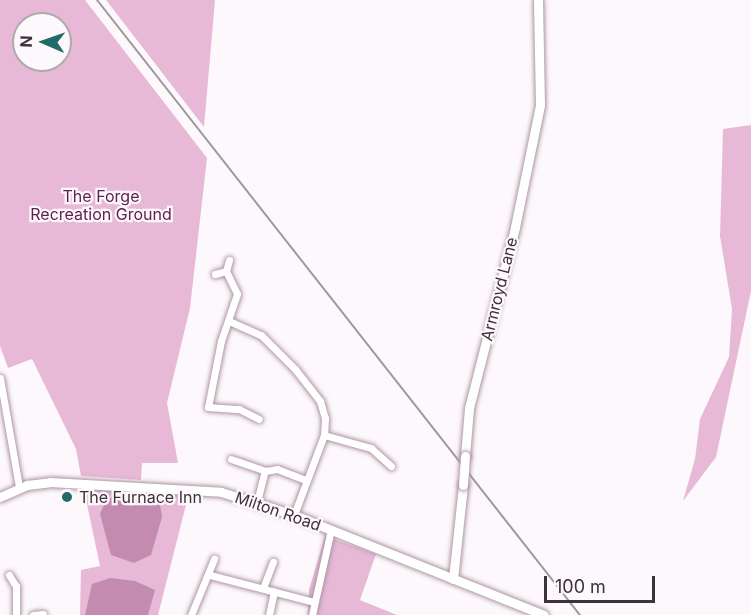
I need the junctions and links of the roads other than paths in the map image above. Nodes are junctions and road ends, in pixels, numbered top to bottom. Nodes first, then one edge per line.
1 (538, 0) edge
2 (229, 260) dead end
3 (226, 271) junction
4 (215, 274) dead end
5 (229, 321) junction
6 (0, 378) edge
7 (2, 398) edge
8 (259, 419) dead end
9 (324, 435) junction
10 (231, 459) dead end
11 (391, 466) dead end
12 (265, 471) junction
13 (306, 480) junction
14 (20, 487) junction
15 (0, 497) edge
16 (256, 502) junction
17 (294, 515) junction
18 (331, 529) junction
19 (214, 559) dead end
20 (273, 562) dead end
21 (9, 575) dead end
22 (210, 575) junction
23 (453, 579) junction
24 (263, 588) junction
25 (274, 592) junction
26 (314, 602) junction
27 (43, 614) dead end
28 (16, 615) edge
29 (33, 615) edge
30 (191, 615) edge
31 (268, 615) edge
32 (312, 615) edge
33 (544, 615) edge

1 - 23 street, Armroyd Lane, bridge
2 - 3 street
3 - 4 street
3 - 5 street
5 - 8 street
5 - 9 street
6 - 7 street
7 - 14 street
9 - 11 street
9 - 13 street
10 - 12 street
12 - 13 street
12 - 16 street
13 - 17 street
14 - 15 street, Milton Road
14 - 16 street, Milton Road
16 - 17 street, Milton Road
17 - 18 street, Milton Road
18 - 23 street, Milton Road
18 - 26 street
19 - 22 street
20 - 24 street
21 - 28 street
22 - 24 street
22 - 30 street
23 - 33 street, Milton Road
24 - 25 street
25 - 26 street
25 - 31 street
26 - 32 street
27 - 29 street

